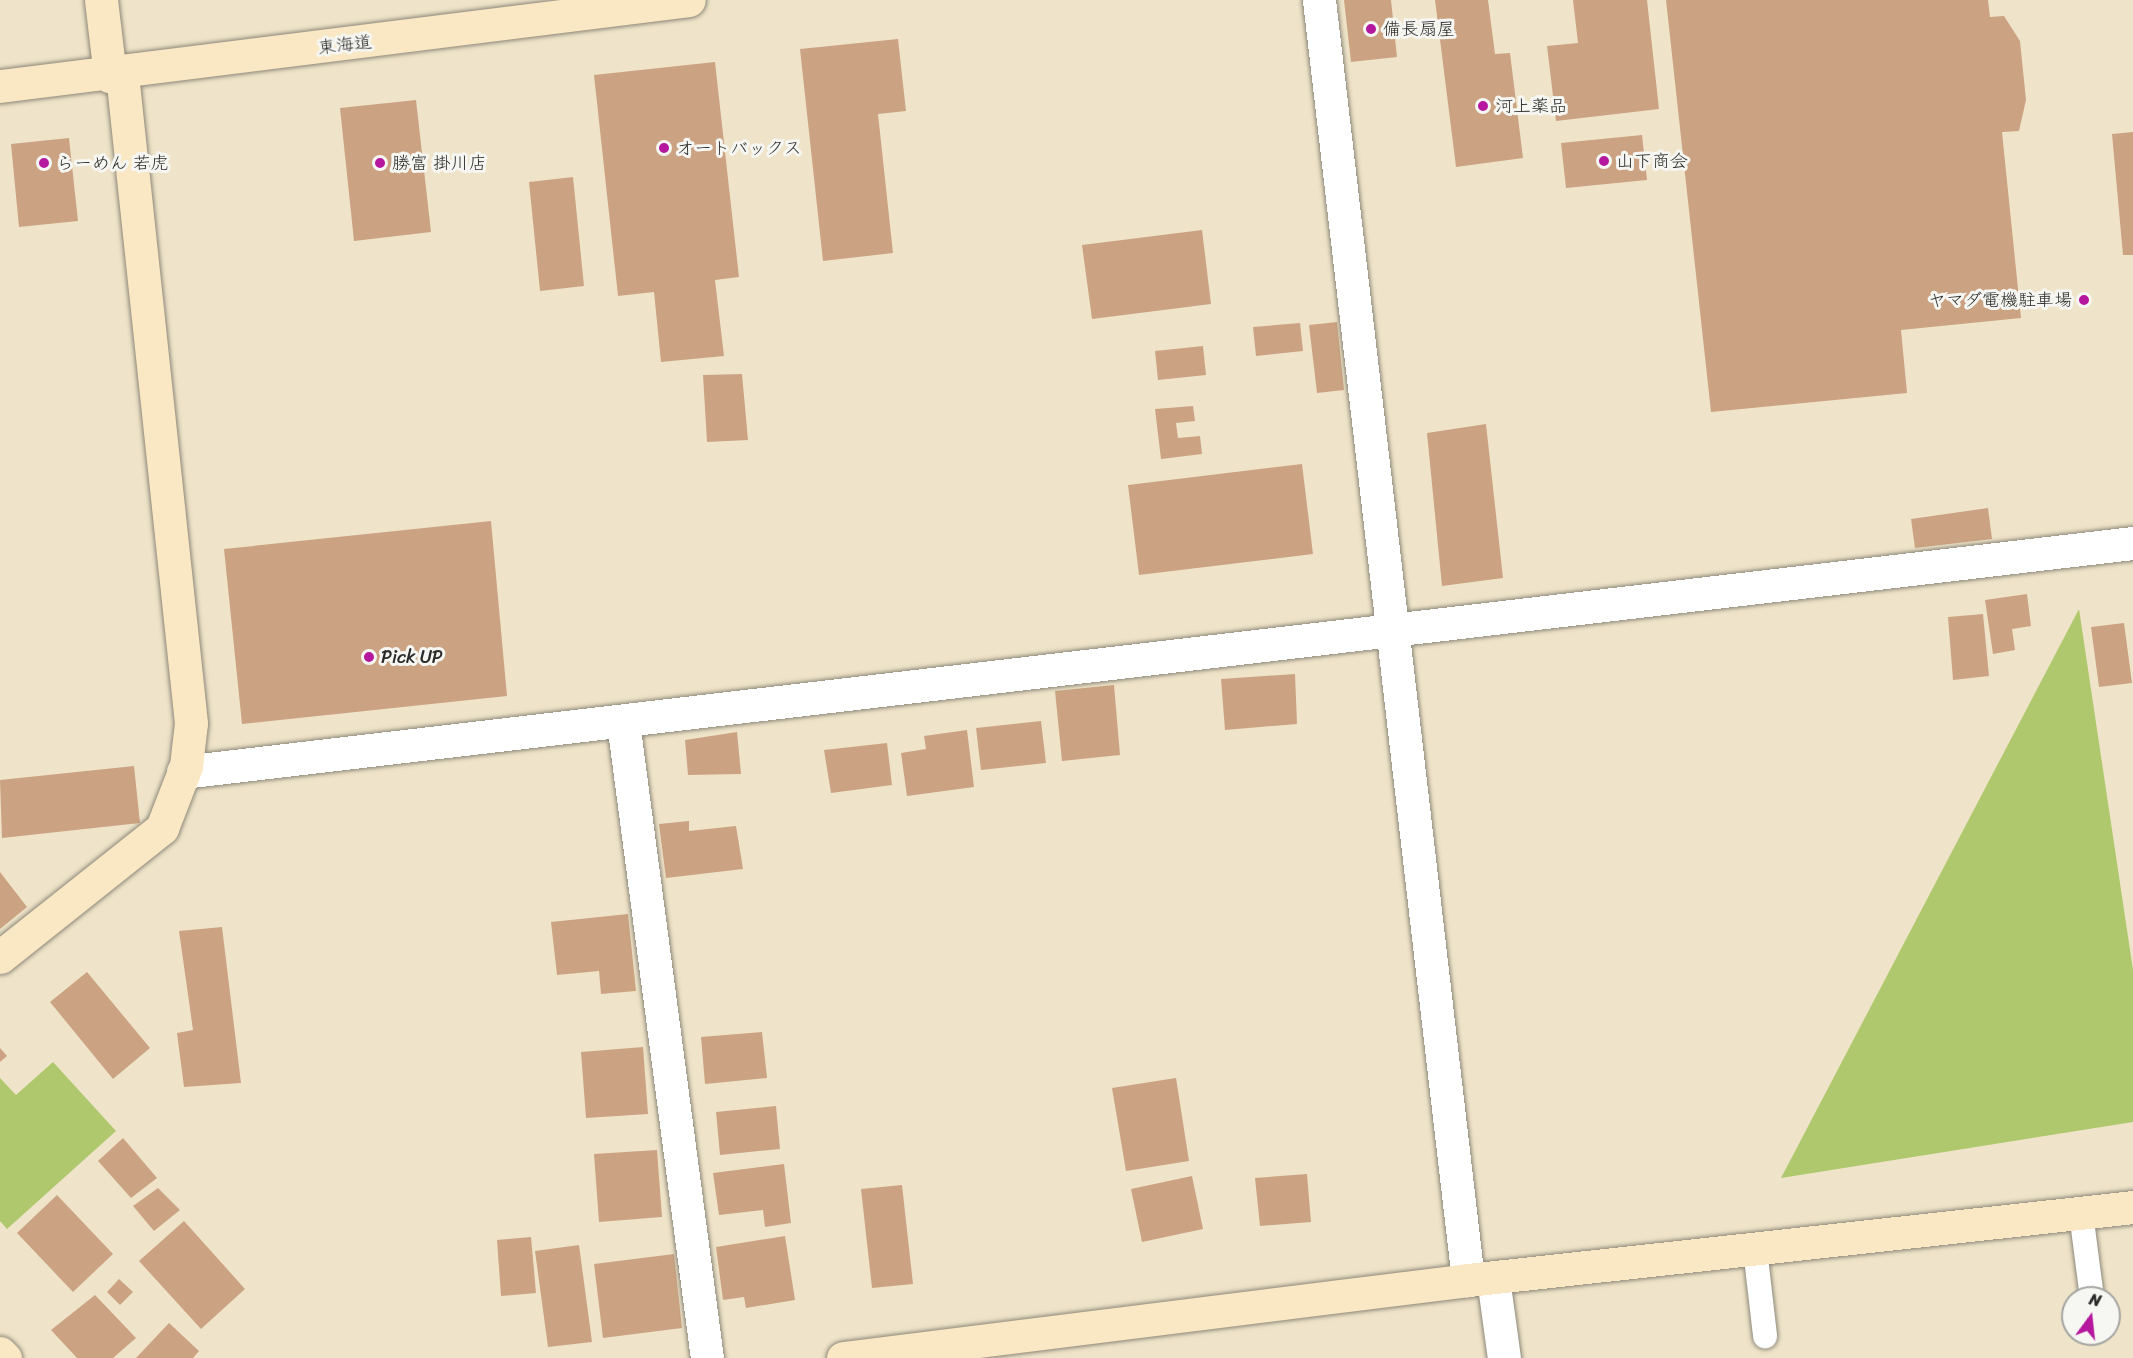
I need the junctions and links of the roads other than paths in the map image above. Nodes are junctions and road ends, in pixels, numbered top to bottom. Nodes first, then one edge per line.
1 (101, 0) edge
2 (689, 0) edge
3 (1319, 0) edge
4 (116, 75) junction
5 (0, 86) edge
6 (2133, 543) edge
7 (1392, 633) junction
8 (623, 722) junction
9 (183, 772) junction
10 (0, 957) edge
11 (2133, 1207) edge
12 (2081, 1213) junction
13 (1755, 1249) junction
14 (1481, 1279) junction
15 (2090, 1286) edge
16 (1765, 1336) dead end
17 (0, 1353) edge
18 (5, 1358) edge
19 (707, 1358) edge
20 (843, 1358) edge
21 (1504, 1358) edge

1 - 4 street
2 - 4 street, 東海道
3 - 7 street
4 - 5 street, 東海道
4 - 9 street
6 - 7 street
7 - 8 street
7 - 14 street
8 - 9 street
8 - 19 street
9 - 10 street
11 - 12 street
12 - 13 street
12 - 15 lane
13 - 14 street
13 - 16 lane
14 - 20 street
14 - 21 street
17 - 18 street

